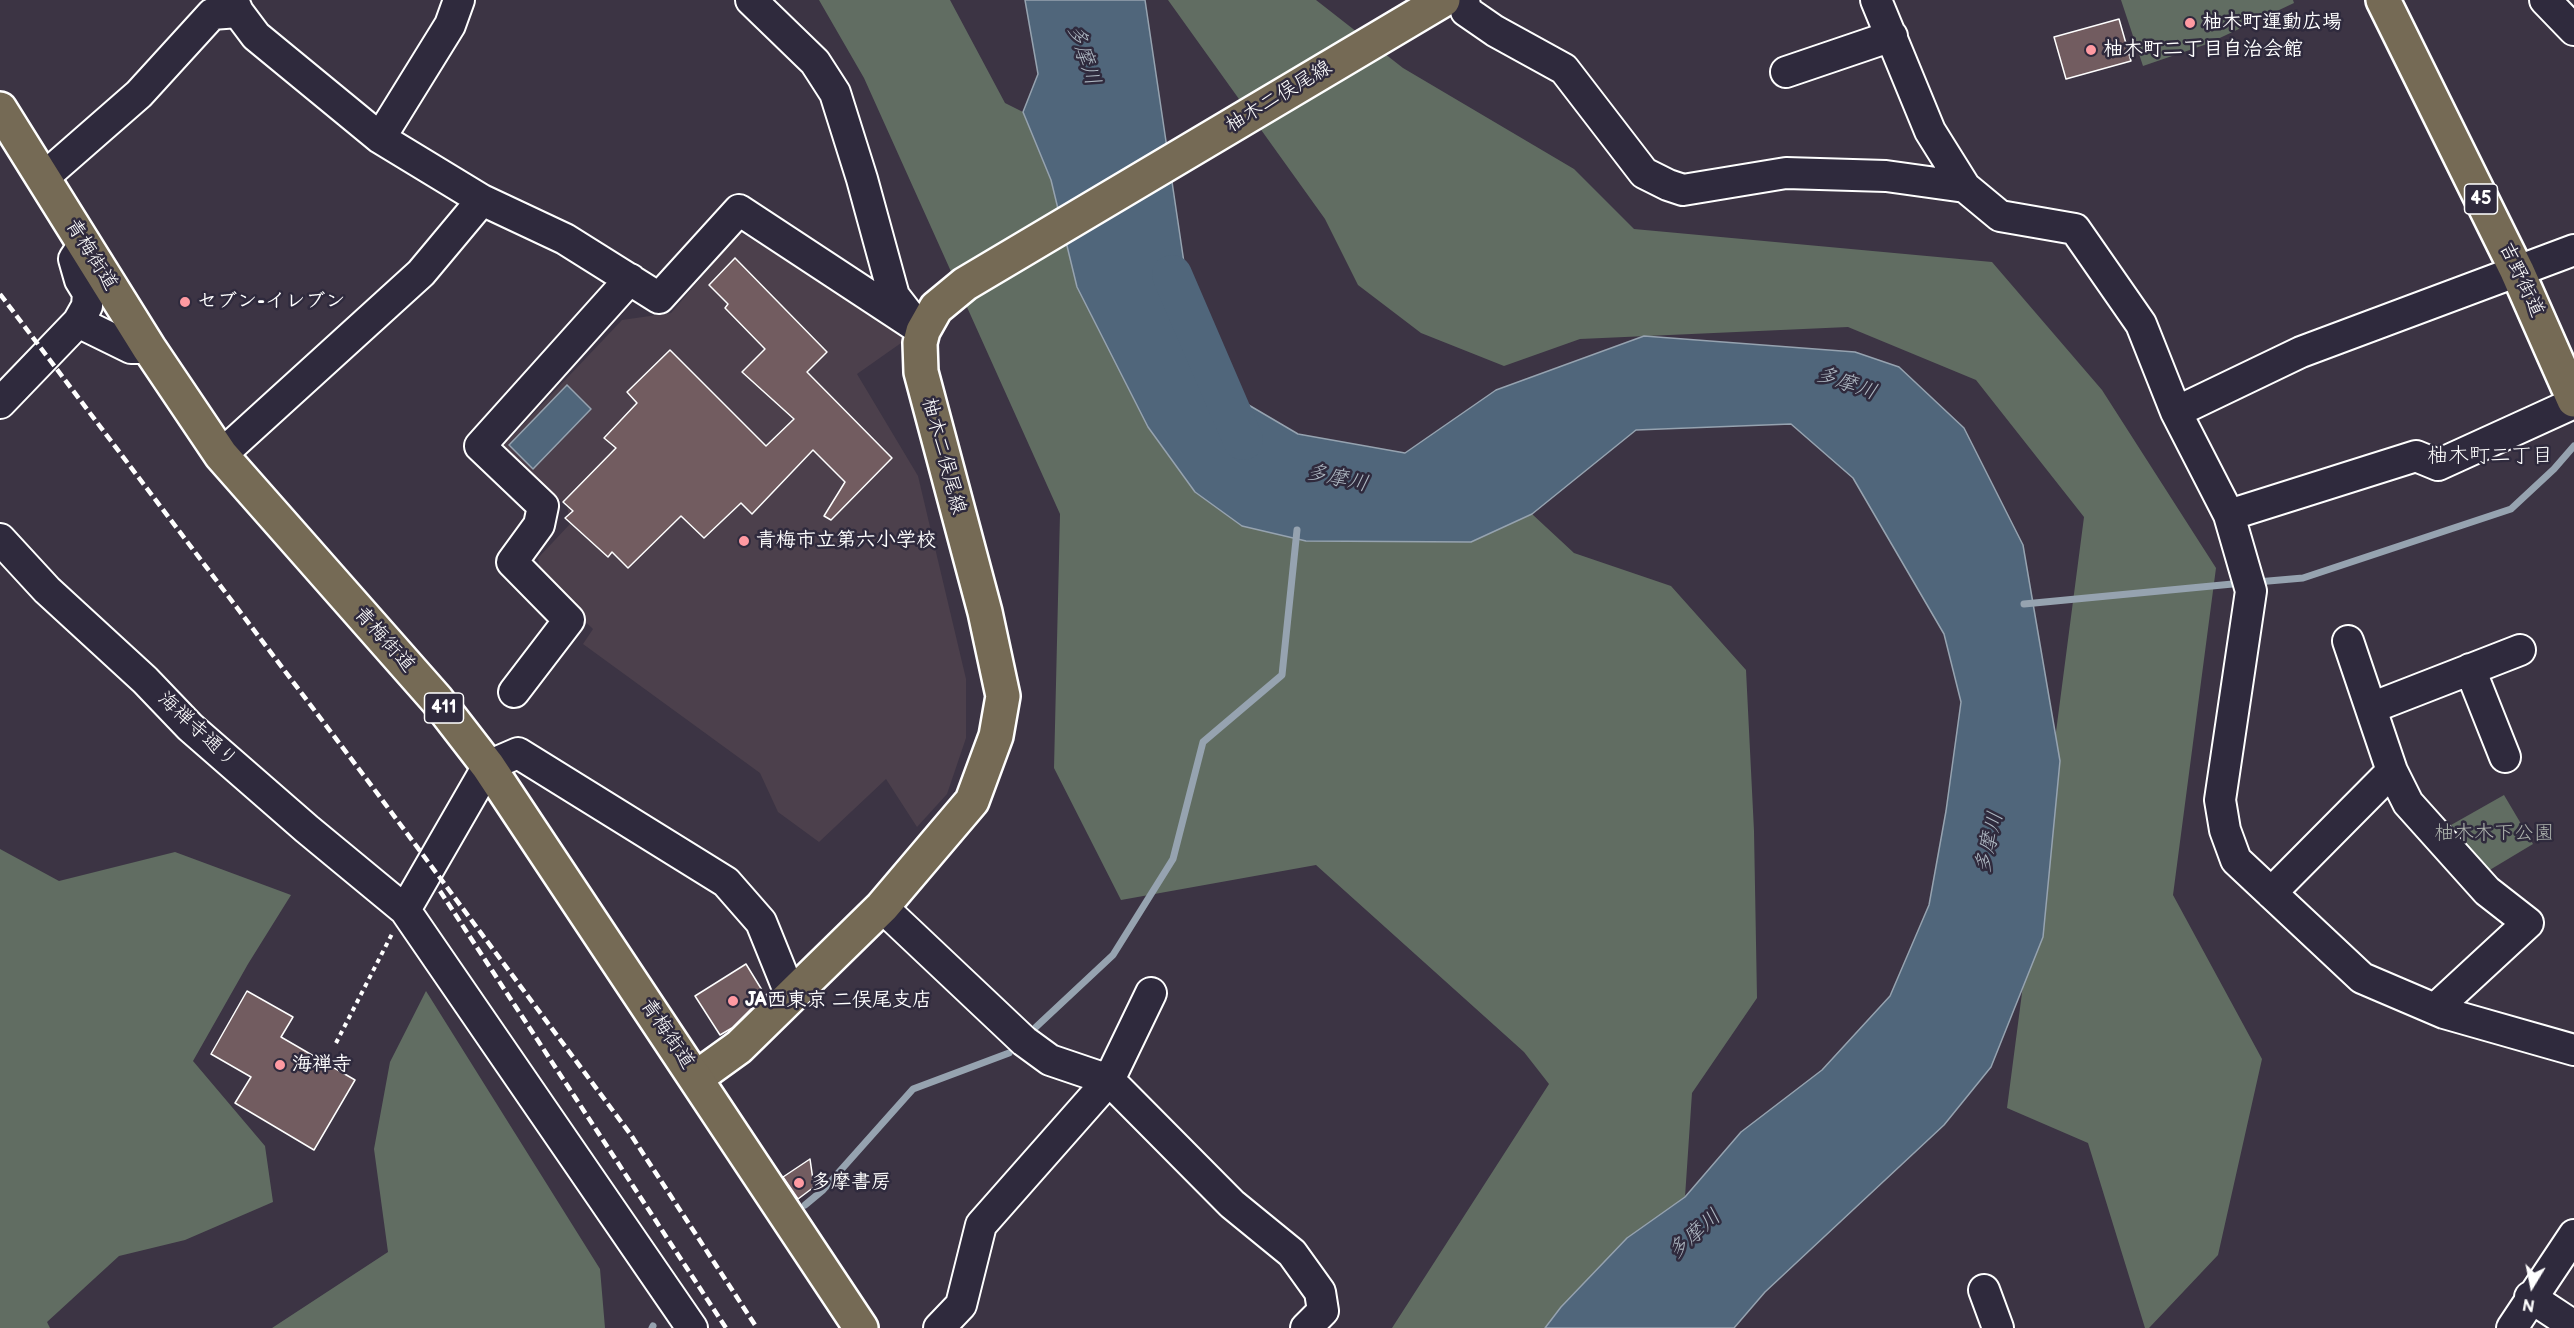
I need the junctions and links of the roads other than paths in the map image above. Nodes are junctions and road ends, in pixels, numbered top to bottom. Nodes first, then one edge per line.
1 (459, 0) edge
2 (751, 0) edge
3 (1443, 0) edge
4 (1464, 0) edge
5 (1876, 0) edge
6 (2383, 0) edge
7 (2545, 0) edge
8 (235, 6) edge
9 (2574, 30) edge
10 (1892, 36) junction
11 (1786, 72) dead end
12 (0, 109) edge
13 (380, 138) junction
14 (43, 178) junction
15 (1965, 187) junction
16 (482, 200) junction
17 (84, 244) junction
18 (2574, 250) edge
19 (2517, 271) junction
20 (630, 279) junction
21 (78, 322) junction
22 (923, 331) junction
23 (148, 348) junction
24 (2574, 402) edge
25 (0, 403) edge
26 (2176, 412) junction
27 (221, 455) junction
28 (2229, 515) junction
29 (0, 539) edge
30 (2348, 641) dead end
31 (2520, 650) dead end
32 (2470, 669) junction
33 (514, 692) dead end
34 (2371, 708) junction
35 (2505, 757) dead end
36 (488, 766) junction
37 (2392, 771) junction
38 (2271, 893) junction
39 (882, 907) junction
40 (405, 910) junction
41 (1151, 993) dead end
42 (791, 996) junction
43 (2435, 1009) junction
44 (2574, 1050) edge
45 (696, 1078) junction
46 (1109, 1080) junction
47 (2574, 1235) edge
48 (1984, 1290) dead end
49 (2530, 1297) junction
50 (2574, 1326) edge
51 (692, 1328) edge
52 (861, 1328) edge
53 (939, 1328) edge
54 (1306, 1328) edge
55 (1998, 1328) edge
56 (2512, 1328) edge

1 - 13 street
2 - 22 street
3 - 22 main road, 柚木二俣尾線
4 - 15 street
5 - 10 street
6 - 19 main road, 吉野街道 / 45
7 - 9 street
8 - 13 street
8 - 14 street
10 - 11 street
10 - 15 street
12 - 14 main road, 青梅街道 / 411
13 - 16 street
14 - 17 main road, 青梅街道 / 411
15 - 26 street
16 - 20 street
16 - 27 street
17 - 21 street
17 - 23 main road, 青梅街道 / 411
18 - 19 street
19 - 24 main road, 吉野街道 / 45
19 - 26 street
20 - 22 street
20 - 33 street
21 - 23 street
21 - 25 street
22 - 39 main road, 柚木二俣尾線
23 - 27 main road, 青梅街道 / 411
24 - 28 street
26 - 28 street
27 - 36 main road, 青梅街道 / 411
28 - 38 street
29 - 40 street, 海禅寺通り
30 - 34 street
31 - 32 street
32 - 34 street
32 - 35 street
34 - 37 street
36 - 40 street
36 - 42 street
36 - 45 main road, 青梅街道 / 411
37 - 38 street
37 - 43 street
38 - 43 street
39 - 42 main road, 柚木二俣尾線
39 - 46 street
40 - 51 street, 海禅寺通り
41 - 46 street
42 - 45 main road, 柚木二俣尾線
43 - 44 street
45 - 52 main road, 青梅街道 / 411
46 - 53 street
46 - 54 street
47 - 49 street
48 - 55 street
49 - 50 street
49 - 56 street

